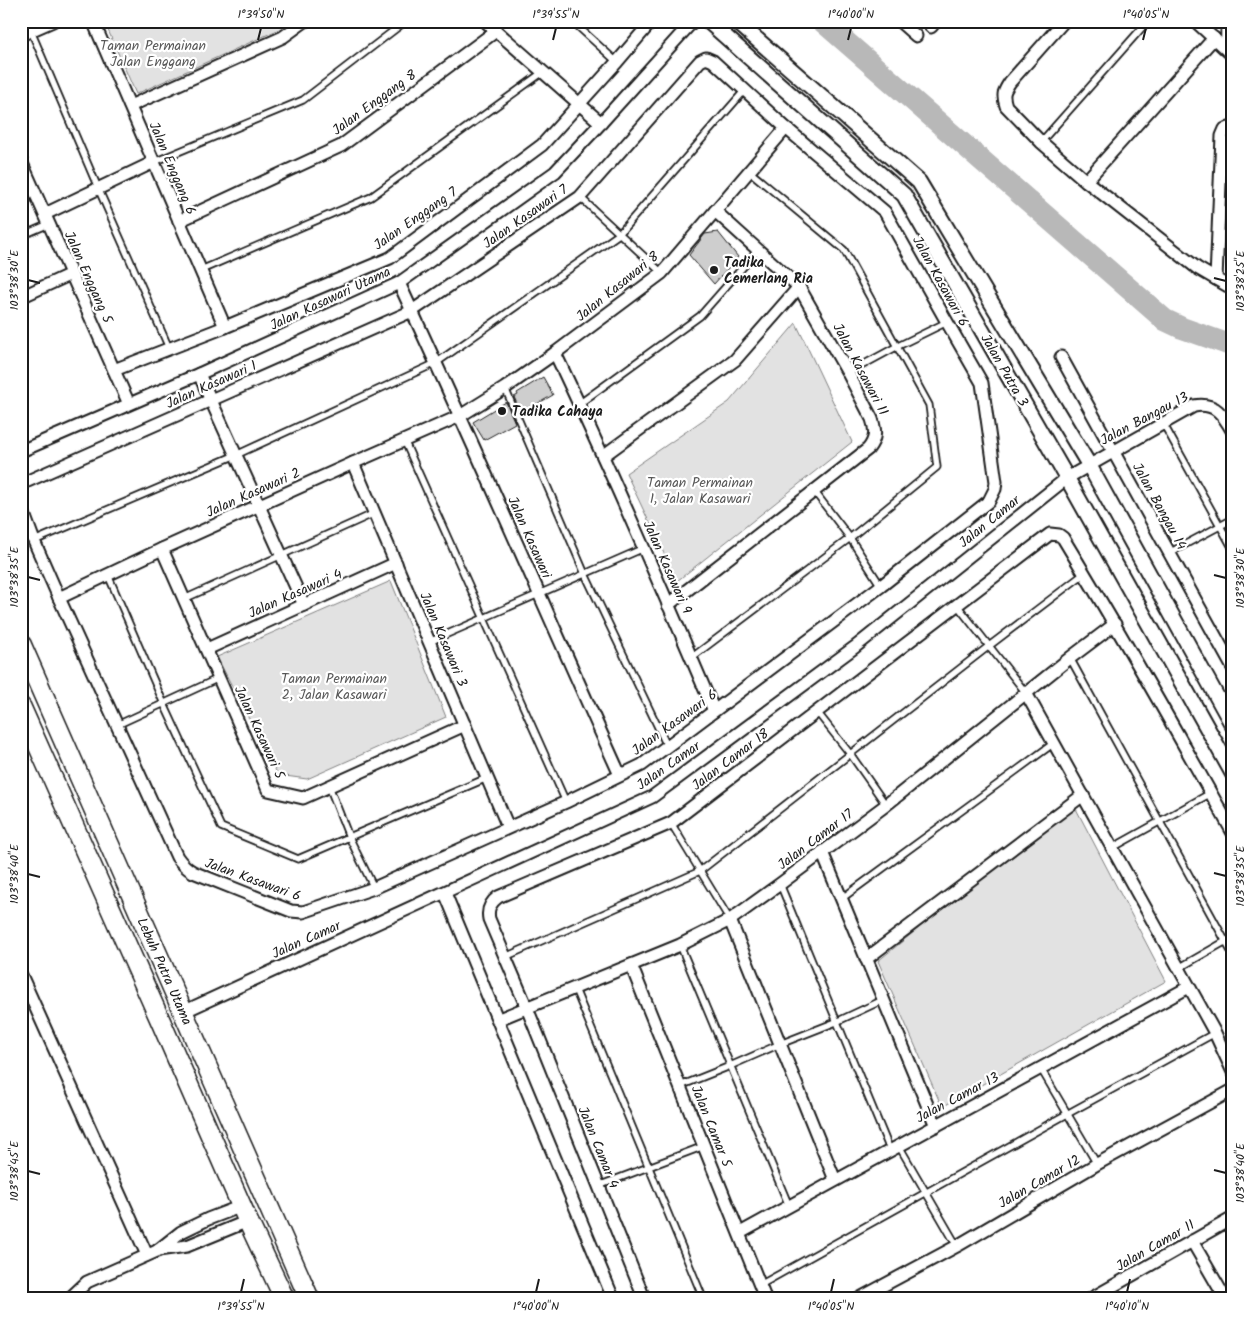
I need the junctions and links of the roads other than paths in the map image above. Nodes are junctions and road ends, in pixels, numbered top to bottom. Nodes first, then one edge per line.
1 (53, 21) edge
2 (93, 21) edge
3 (305, 21) edge
4 (406, 21) edge
5 (485, 21) edge
6 (572, 21) edge
7 (652, 21) edge
8 (693, 21) edge
9 (708, 21) edge
10 (736, 21) edge
11 (899, 21) edge
12 (1064, 21) edge
13 (1148, 21) edge
14 (1195, 21) edge
15 (1224, 21) edge
16 (496, 31) junction
17 (26, 33) edge
18 (916, 36) dead end
19 (1214, 38) junction
20 (1224, 47) junction
21 (1233, 56) edge
22 (700, 61) joint
23 (617, 62) junction
24 (543, 72) junction
25 (745, 90) junction
26 (579, 104) junction
27 (130, 106) junction
28 (601, 123) junction
29 (1233, 127) edge
30 (786, 128) junction
31 (1041, 142) junction
32 (154, 162) junction
33 (22, 167) edge
34 (749, 171) junction
35 (1086, 181) junction
36 (98, 188) junction
37 (580, 197) junction
38 (715, 211) junction
39 (47, 219) junction
40 (179, 220) junction
41 (619, 234) junction
42 (21, 236) edge
43 (758, 250) junction
44 (201, 270) junction
45 (662, 273) junction
46 (71, 274) junction
47 (1216, 279) junction
48 (400, 283) junction
49 (799, 287) junction
50 (1233, 289) edge
51 (21, 297) edge
52 (412, 311) junction
53 (947, 322) junction
54 (225, 327) junction
55 (896, 347) junction
56 (170, 348) junction
57 (556, 354) junction
58 (1061, 357) dead end
59 (436, 363) junction
60 (114, 370) junction
61 (848, 373) junction
62 (199, 374) junction
63 (505, 388) junction
64 (211, 401) junction
65 (129, 404) junction
66 (579, 404) junction
67 (460, 416) junction
68 (1164, 423) junction
69 (1233, 432) edge
70 (404, 440) junction
71 (21, 451) edge
72 (1113, 452) junction
73 (236, 454) junction
74 (603, 456) junction
75 (353, 463) junction
76 (1089, 466) junction
77 (1068, 478) junction
78 (21, 484) edge
79 (814, 491) junction
80 (21, 506) edge
81 (259, 506) junction
82 (375, 513) junction
83 (1233, 519) edge
84 (1220, 526) junction
85 (850, 538) junction
86 (34, 541) junction
87 (644, 548) junction
88 (1233, 548) edge
89 (162, 549) junction
90 (1169, 553) junction
91 (282, 556) junction
92 (396, 563) junction
93 (1085, 573) junction
94 (585, 574) junction
95 (108, 575) junction
96 (881, 586) junction
97 (539, 594) junction
98 (59, 598) junction
99 (184, 599) junction
100 (304, 605) junction
101 (668, 605) junction
102 (957, 605) junction
103 (484, 618) junction
104 (1116, 624) junction
105 (429, 642) junction
106 (21, 644) edge
107 (989, 646) junction
108 (207, 649) junction
109 (691, 658) junction
110 (1070, 658) junction
111 (1233, 668) edge
112 (219, 678) junction
113 (1026, 693) junction
114 (164, 704) junction
115 (21, 707) edge
116 (714, 711) junction
117 (817, 712) junction
118 (116, 725) junction
119 (465, 725) junction
120 (1233, 726) edge
121 (1054, 743) junction
122 (667, 746) junction
123 (851, 755) junction
124 (1233, 774) edge
125 (620, 775) junction
126 (487, 778) junction
127 (329, 786) junction
128 (1211, 793) junction
129 (1083, 796) junction
130 (566, 802) junction
131 (886, 805) junction
132 (1159, 821) junction
133 (671, 823) junction
134 (508, 827) junction
135 (1233, 833) edge
136 (349, 837) junction
137 (1112, 848) junction
138 (822, 852) junction
139 (700, 871) junction
140 (780, 884) junction
141 (374, 888) junction
142 (445, 892) junction
143 (841, 898) junction
144 (730, 920) junction
145 (1233, 937) edge
146 (1225, 942) junction
147 (680, 945) junction
148 (1233, 955) edge
149 (505, 957) junction
150 (866, 959) junction
151 (631, 965) junction
152 (1179, 968) junction
153 (21, 975) edge
154 (1189, 987) junction
155 (575, 989) junction
156 (883, 1000) junction
157 (527, 1008) junction
158 (183, 1012) junction
159 (498, 1019) junction
160 (836, 1022) junction
161 (1215, 1034) junction
162 (780, 1044) junction
163 (730, 1066) junction
164 (1041, 1069) junction
165 (1233, 1072) edge
166 (680, 1086) junction
167 (1233, 1090) edge
168 (1067, 1114) junction
169 (936, 1126) junction
170 (704, 1145) junction
171 (895, 1148) junction
172 (1097, 1164) junction
173 (649, 1166) junction
174 (835, 1180) junction
175 (598, 1186) junction
176 (926, 1193) junction
177 (789, 1206) junction
178 (245, 1214) junction
179 (1233, 1218) edge
180 (740, 1234) junction
181 (1192, 1240) junction
182 (957, 1246) junction
183 (152, 1253) junction
184 (760, 1285) junction
185 (1094, 1297) edge
186 (70, 1298) edge
187 (284, 1298) edge
188 (309, 1298) edge
189 (613, 1298) edge
190 (644, 1298) edge
191 (703, 1298) edge
192 (765, 1298) edge
193 (860, 1298) edge
194 (1225, 1298) edge

1 - 17 street
2 - 27 street, Jalan Enggang 6
3 - 27 street
4 - 32 lane
5 - 16 street
6 - 23 lane
7 - 23 street, Jalan Enggang 7
8 - 28 street, Jalan Kasawari Utama
9 - 77 street, Jalan Putra 3
10 - 76 street, Jalan Putra 3
11 - 18 street
12 - 31 street
13 - 31 lane
14 - 19 street
15 - 20 lane
16 - 24 street
16 - 40 street, Jalan Enggang 8
17 - 36 lane
19 - 20 street
19 - 35 street
20 - 21 street
22 - 25 street, Jalan Kasawari 6
22 - 37 street, Jalan Kasawari 7
23 - 26 street, Jalan Enggang 7
24 - 26 street
24 - 44 lane
25 - 30 street, Jalan Kasawari 6
25 - 41 lane
26 - 28 street
26 - 54 street, Jalan Enggang 7
27 - 32 street, Jalan Enggang 6
28 - 48 street, Jalan Kasawari Utama
29 - 47 street
30 - 34 street, Jalan Kasawari 8
30 - 53 street, Jalan Kasawari 6
31 - 35 street
32 - 36 street
32 - 40 street, Jalan Enggang 6
33 - 39 street, Jalan Enggang 5
34 - 38 street, Jalan Kasawari 8
34 - 55 lane
35 - 47 street
36 - 39 street
36 - 56 lane
37 - 41 lane
37 - 52 street, Jalan Kasawari 7
38 - 43 street, Jalan Kasawari 11
38 - 45 street, Jalan Kasawari 8
39 - 42 lane
39 - 46 street, Jalan Enggang 5
40 - 44 street, Jalan Enggang 6
41 - 45 lane
41 - 59 lane
43 - 49 street, Jalan Kasawari 11
43 - 66 lane
44 - 54 street, Jalan Enggang 6
45 - 57 street, Jalan Kasawari 8
46 - 51 street
46 - 60 street, Jalan Enggang 5
47 - 50 street
48 - 52 street, Jalan Kasawari
48 - 62 street, Jalan Kasawari Utama
49 - 61 street, Jalan Kasawari 11
49 - 74 street
52 - 59 street, Jalan Kasawari
52 - 64 street, Jalan Kasawari 1
53 - 55 lane
53 - 96 street, Jalan Kasawari 6
54 - 56 street, Jalan Enggang 7
55 - 61 lane
55 - 85 lane
56 - 60 street, Jalan Enggang 7
57 - 63 street, Jalan Kasawari 8
57 - 66 street, Jalan Kasawari 9
58 - 72 street, Jalan Bangau 14
59 - 67 street, Jalan Kasawari
59 - 73 lane
60 - 65 street, Jalan Enggang 5
61 - 79 street, Jalan Kasawari 11
62 - 64 street
62 - 65 street, Jalan Kasawari Utama
63 - 67 street, Jalan Kasawari 8
63 - 94 lane
64 - 73 street
64 - 78 street, Jalan Kasawari 1
65 - 71 street, Jalan Kasawari Utama
66 - 74 street, Jalan Kasawari 9
67 - 70 street, Jalan Kasawari 2
67 - 97 street, Jalan Kasawari
68 - 69 street, Jalan Bangau 13
68 - 72 street, Jalan Bangau 13
68 - 84 lane
70 - 75 street, Jalan Kasawari 2
70 - 103 lane
72 - 76 street, Jalan Bangau 13
72 - 90 street, Jalan Bangau 14
73 - 81 street
73 - 86 lane
74 - 87 street, Jalan Kasawari 9
75 - 81 street, Jalan Kasawari 2
75 - 82 street, Jalan Kasawari 3
76 - 77 street, Jalan Camar
76 - 120 street, Jalan Putra 3
77 - 124 street, Jalan Putra 3
77 - 142 street, Jalan Camar
79 - 85 lane
79 - 101 street, Jalan Kasawari 11
80 - 86 street, Jalan Kasawari 6
81 - 89 street, Jalan Kasawari 2
81 - 91 street
82 - 91 lane
82 - 92 street, Jalan Kasawari 3
83 - 84 lane
84 - 88 lane
84 - 90 lane
85 - 96 lane
85 - 109 lane
86 - 98 street, Jalan Kasawari 6
87 - 94 lane
87 - 101 street, Jalan Kasawari 9
89 - 95 street, Jalan Kasawari 2
89 - 99 street, Jalan Kasawari 5
90 - 111 street, Jalan Bangau 14
91 - 99 lane
91 - 100 street
92 - 100 street, Jalan Kasawari 4
92 - 105 street, Jalan Kasawari 3
93 - 102 street, Jalan Camar 18
93 - 104 street
93 - 107 lane
94 - 97 lane
94 - 122 lane
95 - 98 street, Jalan Kasawari 2
95 - 114 lane
96 - 116 street, Jalan Kasawari 6
97 - 103 lane
97 - 125 street, Jalan Kasawari
98 - 118 street, Jalan Kasawari 6
99 - 108 street, Jalan Kasawari 5
100 - 108 street, Jalan Kasawari 4
101 - 109 street, Jalan Kasawari 9
102 - 107 lane
102 - 117 street, Jalan Camar 18
103 - 105 lane
103 - 130 lane
104 - 110 street, Jalan Camar 17
104 - 128 street
105 - 119 street, Jalan Kasawari 3
106 - 158 main road, Lebuh Putra Utama
107 - 113 lane
107 - 123 lane
108 - 112 street, Jalan Kasawari 5
109 - 116 street, Jalan Kasawari 9
110 - 113 street, Jalan Camar 17
110 - 132 lane
112 - 114 lane
112 - 127 street, Jalan Kasawari 5
113 - 121 street
113 - 131 street, Jalan Camar 17
114 - 118 lane
114 - 136 lane
115 - 178 main road, Lebuh Putra Utama
116 - 122 street, Jalan Kasawari 6
117 - 123 lane
117 - 133 street, Jalan Camar 18
118 - 141 street, Jalan Kasawari 6
119 - 126 street, Jalan Kasawari 3
119 - 127 street, Jalan Kasawari 5
121 - 129 street
121 - 143 lane
122 - 125 street, Jalan Kasawari 6
123 - 131 lane
123 - 139 lane
125 - 130 street, Jalan Kasawari 6
126 - 134 street, Jalan Kasawari 3
126 - 136 lane
127 - 136 lane
128 - 132 lane
128 - 135 street
129 - 137 street
129 - 150 street
130 - 134 street, Jalan Kasawari 6
131 - 138 street, Jalan Camar 17
132 - 137 lane
132 - 146 lane
133 - 139 lane
133 - 149 street, Jalan Camar 18
134 - 141 street, Jalan Kasawari 6
136 - 141 lane
137 - 152 street
138 - 140 street, Jalan Camar 17
138 - 143 street
139 - 144 lane
139 - 149 lane
140 - 144 street, Jalan Camar 17
140 - 160 lane
142 - 158 street, Jalan Camar
142 - 159 street
143 - 150 street
144 - 147 street, Jalan Camar 17
144 - 162 street
145 - 146 lane
146 - 148 lane
146 - 152 lane
147 - 151 street, Jalan Camar 17
147 - 163 lane
149 - 157 street, Jalan Camar 18
150 - 156 street
151 - 155 street, Jalan Camar 17
151 - 166 street, Jalan Camar 5
152 - 154 street
153 - 183 street
154 - 161 street
154 - 164 street, Jalan Camar 13
155 - 157 street, Jalan Camar 17
155 - 173 lane
156 - 160 lane
156 - 169 street
157 - 159 street, Jalan Camar 17
157 - 175 street, Jalan Camar 4
158 - 188 main road, Lebuh Putra Utama
159 - 189 street
160 - 162 lane
160 - 171 lane
161 - 165 street
161 - 168 lane
162 - 163 lane
162 - 174 street
163 - 166 lane
163 - 177 lane
164 - 168 lane
164 - 169 street, Jalan Camar 13
166 - 170 street, Jalan Camar 5
167 - 172 street, Jalan Camar 12
168 - 172 lane
168 - 176 lane
169 - 171 street, Jalan Camar 13
170 - 173 lane
170 - 180 street, Jalan Camar 5
171 - 174 street, Jalan Camar 13
171 - 176 lane
172 - 182 street, Jalan Camar 12
173 - 175 lane
173 - 191 lane
174 - 177 street, Jalan Camar 13
175 - 190 street, Jalan Camar 4
176 - 182 lane
176 - 184 lane
177 - 180 street, Jalan Camar 13
178 - 183 street
178 - 183 street
178 - 187 main road, Lebuh Putra Utama
179 - 181 street, Jalan Camar 11
180 - 184 street, Jalan Camar 5
181 - 185 street, Jalan Camar 11
181 - 194 street
182 - 193 street, Jalan Camar 12
183 - 186 street
184 - 192 street, Jalan Camar 5

